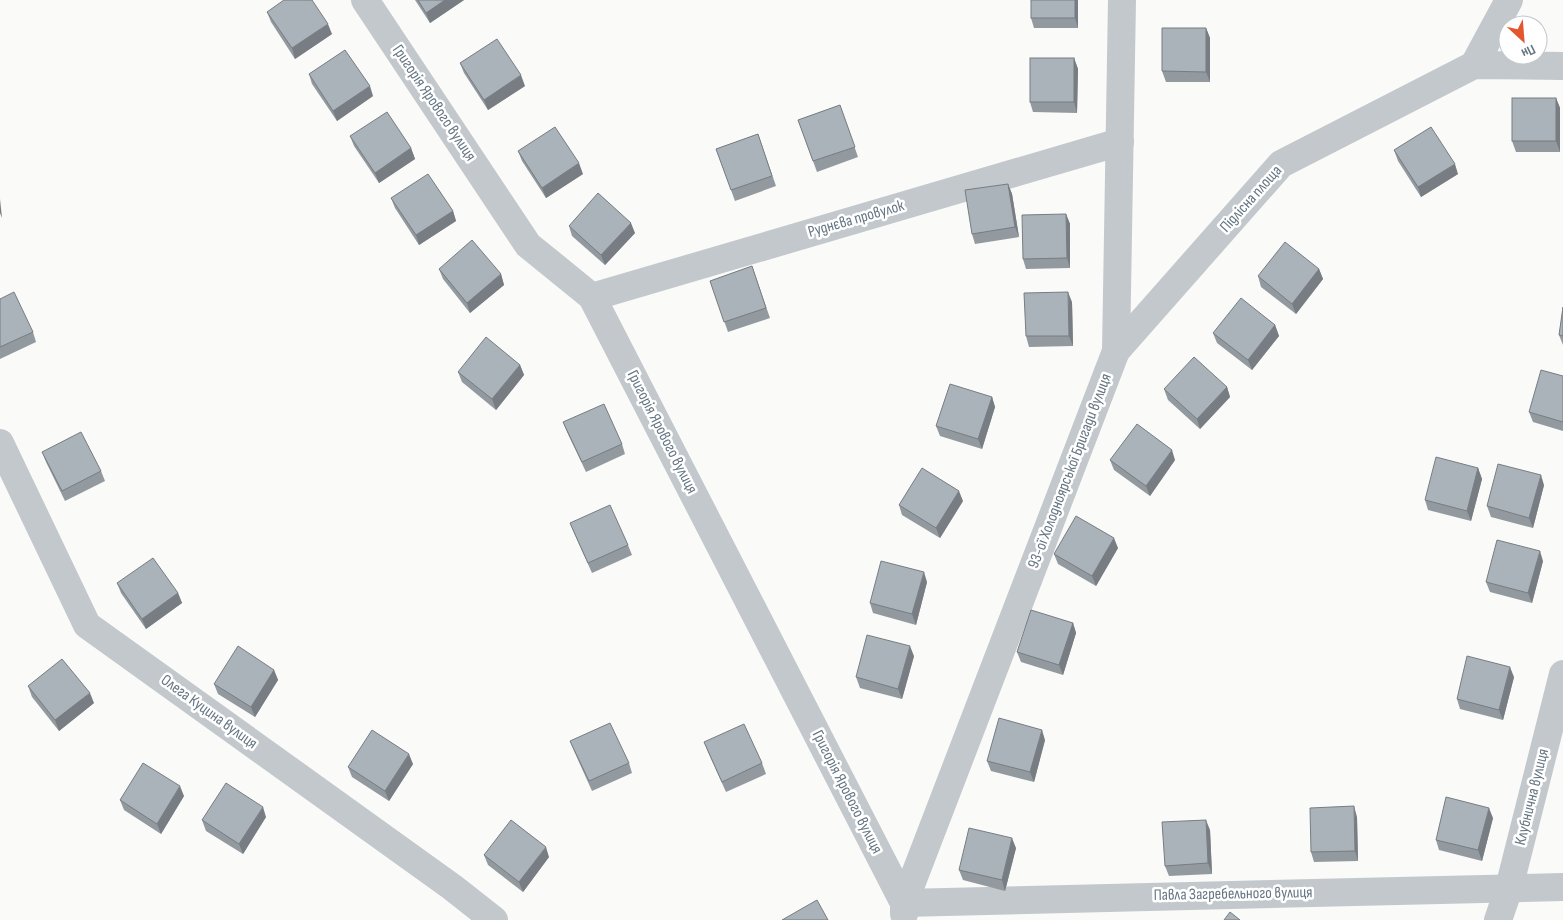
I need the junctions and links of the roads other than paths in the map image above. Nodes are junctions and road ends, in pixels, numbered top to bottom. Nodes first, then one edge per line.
1 (365, 0) edge
2 (1122, 0) edge
3 (1509, 0) edge
4 (1474, 65) junction
5 (1563, 66) edge
6 (1120, 142) junction
7 (592, 297) junction
8 (1116, 351) junction
9 (0, 443) edge
10 (1563, 674) edge
11 (1563, 887) edge
12 (1509, 888) junction
13 (904, 911) edge
14 (494, 920) edge
15 (1498, 920) edge

1 - 7 street, Григорія Ярового вулиця
2 - 6 street, 93-ої Холодноярської Бригади вулиця
3 - 4 street
4 - 5 street, Підлісна площа
4 - 8 street, Підлісна площа
6 - 7 street, Руднєва провулок
6 - 8 street, 93-ої Холодноярської Бригади вулиця
7 - 13 street, Григорія Ярового вулиця
8 - 13 street, 93-ої Холодноярської Бригади вулиця
9 - 14 street, Олега Куцина вулиця
10 - 12 street, Клубнична вулиця
11 - 12 street, Павла Загребельного вулиця
12 - 13 street, Павла Загребельного вулиця
12 - 15 street, Клубнична вулиця

